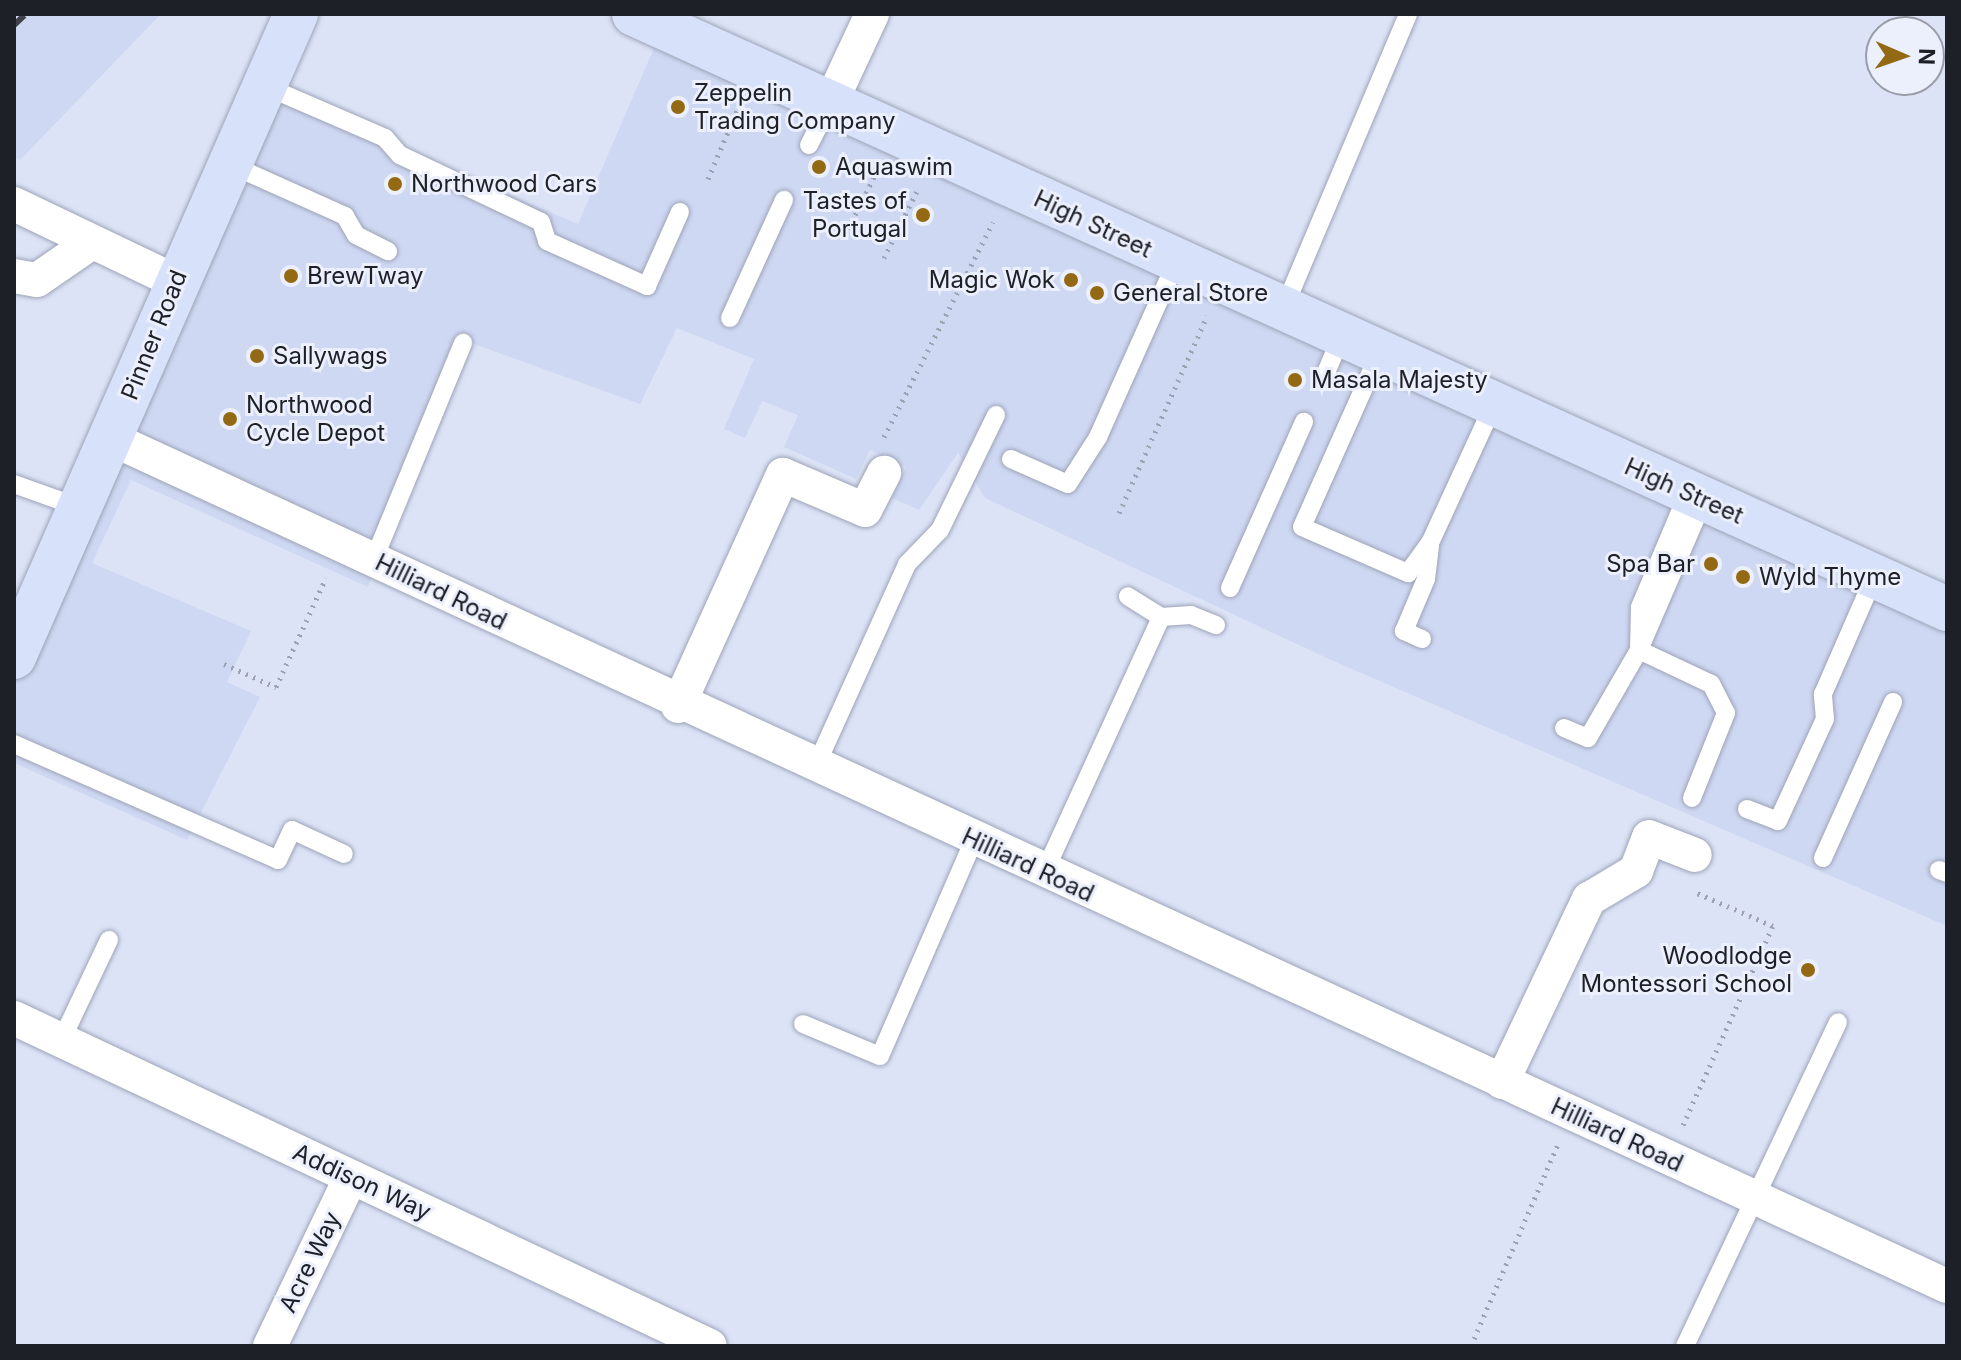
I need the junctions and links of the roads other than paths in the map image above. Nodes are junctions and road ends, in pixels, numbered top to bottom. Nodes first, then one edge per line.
1 (296, 14) edge
2 (634, 14) edge
3 (872, 14) edge
4 (1408, 14) edge
5 (262, 85) junction
6 (831, 102) junction
7 (809, 145) dead end
8 (226, 163) junction
9 (784, 200) dead end
10 (14, 204) edge
11 (680, 212) dead end
12 (92, 242) junction
13 (388, 251) dead end
14 (1176, 263) junction
15 (14, 276) edge
16 (175, 281) junction
17 (1283, 311) junction
18 (730, 318) dead end
19 (463, 343) dead end
20 (1348, 355) junction
21 (1493, 406) junction
22 (996, 415) dead end
23 (1304, 422) dead end
24 (112, 439) junction
25 (882, 459) road end
26 (1011, 459) dead end
27 (14, 484) edge
28 (1696, 496) junction
29 (81, 508) junction
30 (1430, 543) junction
31 (374, 559) junction
32 (1874, 577) junction
33 (1230, 588) dead end
34 (1128, 596) dead end
35 (1937, 614) edge
36 (1161, 617) junction
37 (1216, 625) dead end
38 (1422, 639) dead end
39 (1639, 650) junction
40 (14, 657) edge
41 (1893, 702) dead end
42 (678, 706) junction
43 (1564, 728) dead end
44 (14, 744) edge
45 (815, 768) junction
46 (1692, 798) dead end
47 (1747, 809) dead end
48 (974, 840) junction
49 (344, 854) dead end
50 (1695, 855) dead end
51 (1823, 858) dead end
52 (1044, 873) junction
53 (109, 940) dead end
54 (14, 1018) edge
55 (1838, 1022) dead end
56 (803, 1024) dead end
57 (61, 1041) junction
58 (1502, 1082) junction
59 (351, 1177) junction
60 (1756, 1198) junction
61 (1947, 1286) edge
62 (270, 1346) edge
63 (710, 1346) edge
64 (1685, 1346) edge

1 - 5 main road, Pinner Road
2 - 6 main road, High Street
3 - 6 street
4 - 17 lane
5 - 8 main road, Pinner Road
5 - 11 lane
6 - 7 lane
6 - 14 main road, High Street
8 - 13 lane
8 - 16 main road, Pinner Road
9 - 18 lane
10 - 12 street
12 - 15 street
12 - 16 street
14 - 17 main road, High Street
14 - 26 lane
16 - 24 main road, Pinner Road
17 - 20 main road, High Street
19 - 31 lane
20 - 21 main road, High Street
20 - 30 lane
21 - 28 main road, High Street
21 - 30 lane
22 - 45 lane
23 - 33 lane
24 - 29 main road, Pinner Road
24 - 31 street, Hilliard Road
25 - 42 street
27 - 29 lane
28 - 32 main road, High Street
28 - 39 lane
29 - 40 main road, Pinner Road
30 - 38 lane
31 - 42 street, Hilliard Road
32 - 35 main road, High Street
32 - 47 lane
34 - 36 lane
36 - 37 lane
36 - 52 lane
39 - 43 lane
39 - 46 lane
41 - 51 lane
42 - 45 street, Hilliard Road
44 - 49 lane
45 - 48 street, Hilliard Road
48 - 52 street, Hilliard Road
48 - 56 lane
50 - 58 street
52 - 58 street, Hilliard Road
53 - 57 lane
54 - 57 street, Addison Way
55 - 60 lane
57 - 59 street, Addison Way
58 - 60 street, Hilliard Road
59 - 62 street, Acre Way
59 - 63 street, Addison Way
60 - 61 street, Hilliard Road
60 - 64 lane

